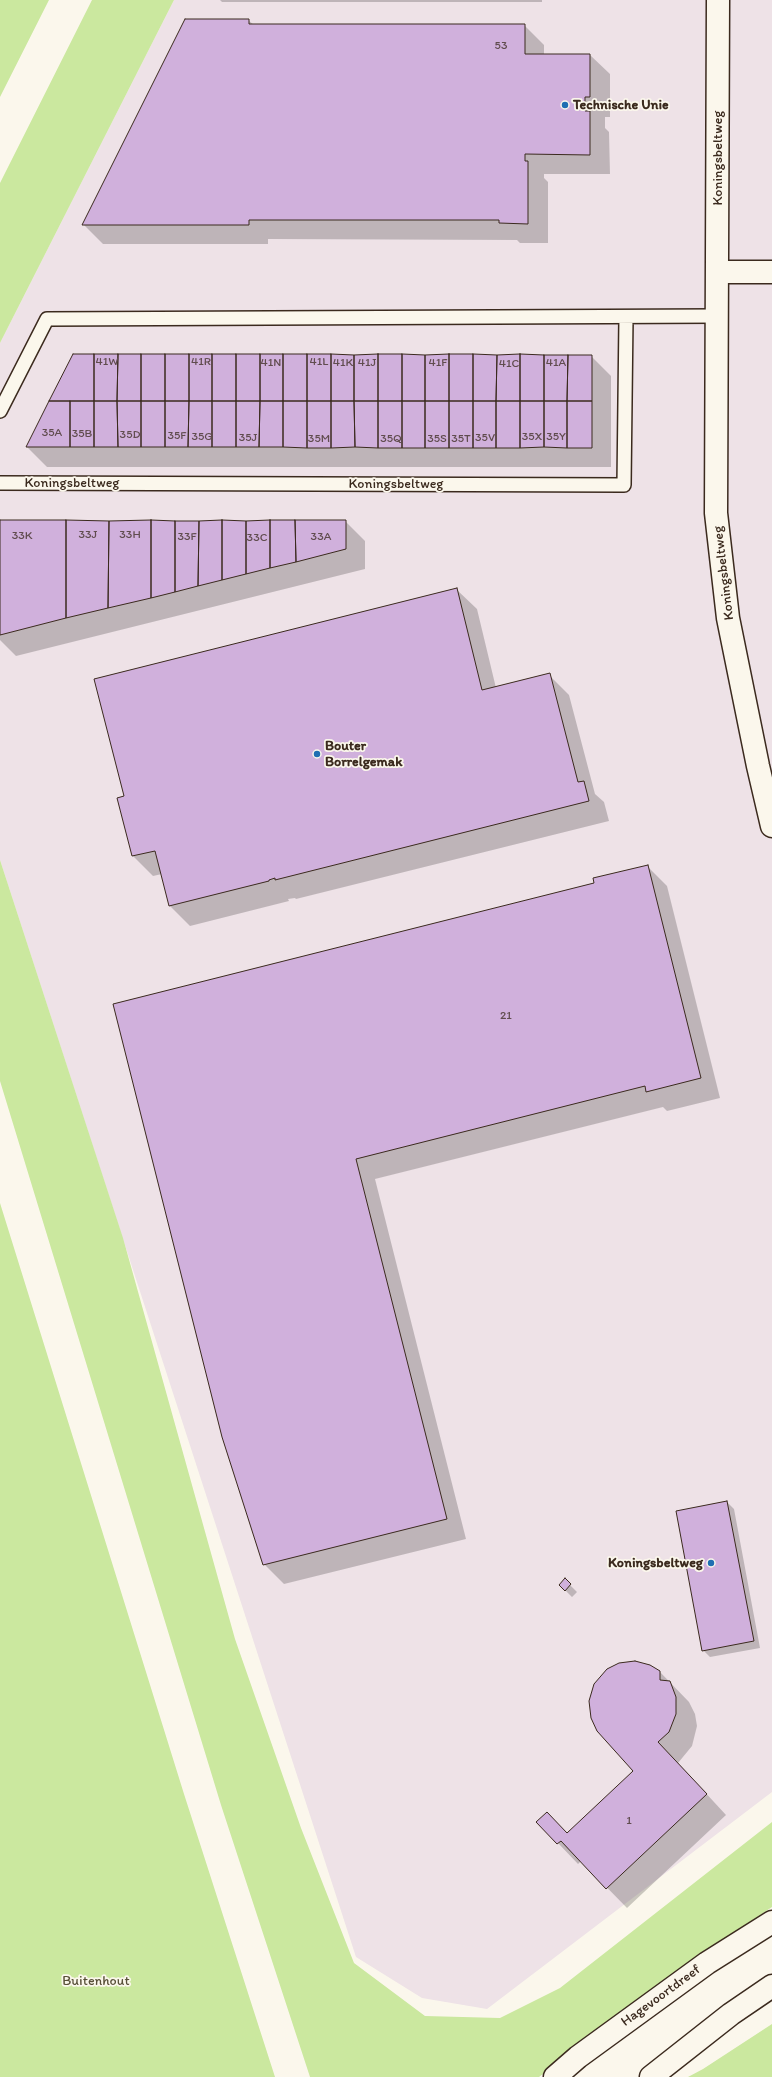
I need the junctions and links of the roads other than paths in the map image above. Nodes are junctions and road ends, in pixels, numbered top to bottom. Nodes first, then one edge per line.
1 (718, 0) edge
2 (717, 272) junction
3 (772, 272) edge
4 (717, 316) junction
5 (626, 317) junction
6 (0, 411) edge
7 (0, 483) edge
8 (772, 826) edge
9 (772, 1922) edge
10 (772, 1986) edge
11 (555, 2077) edge
12 (651, 2077) edge

1 - 2 street, Koningsbeltweg
2 - 3 street
2 - 4 street, Koningsbeltweg
4 - 5 lane
4 - 8 street, Koningsbeltweg
5 - 6 lane
5 - 7 lane, Koningsbeltweg
9 - 11 street, Hagevoortdreef
10 - 12 street

